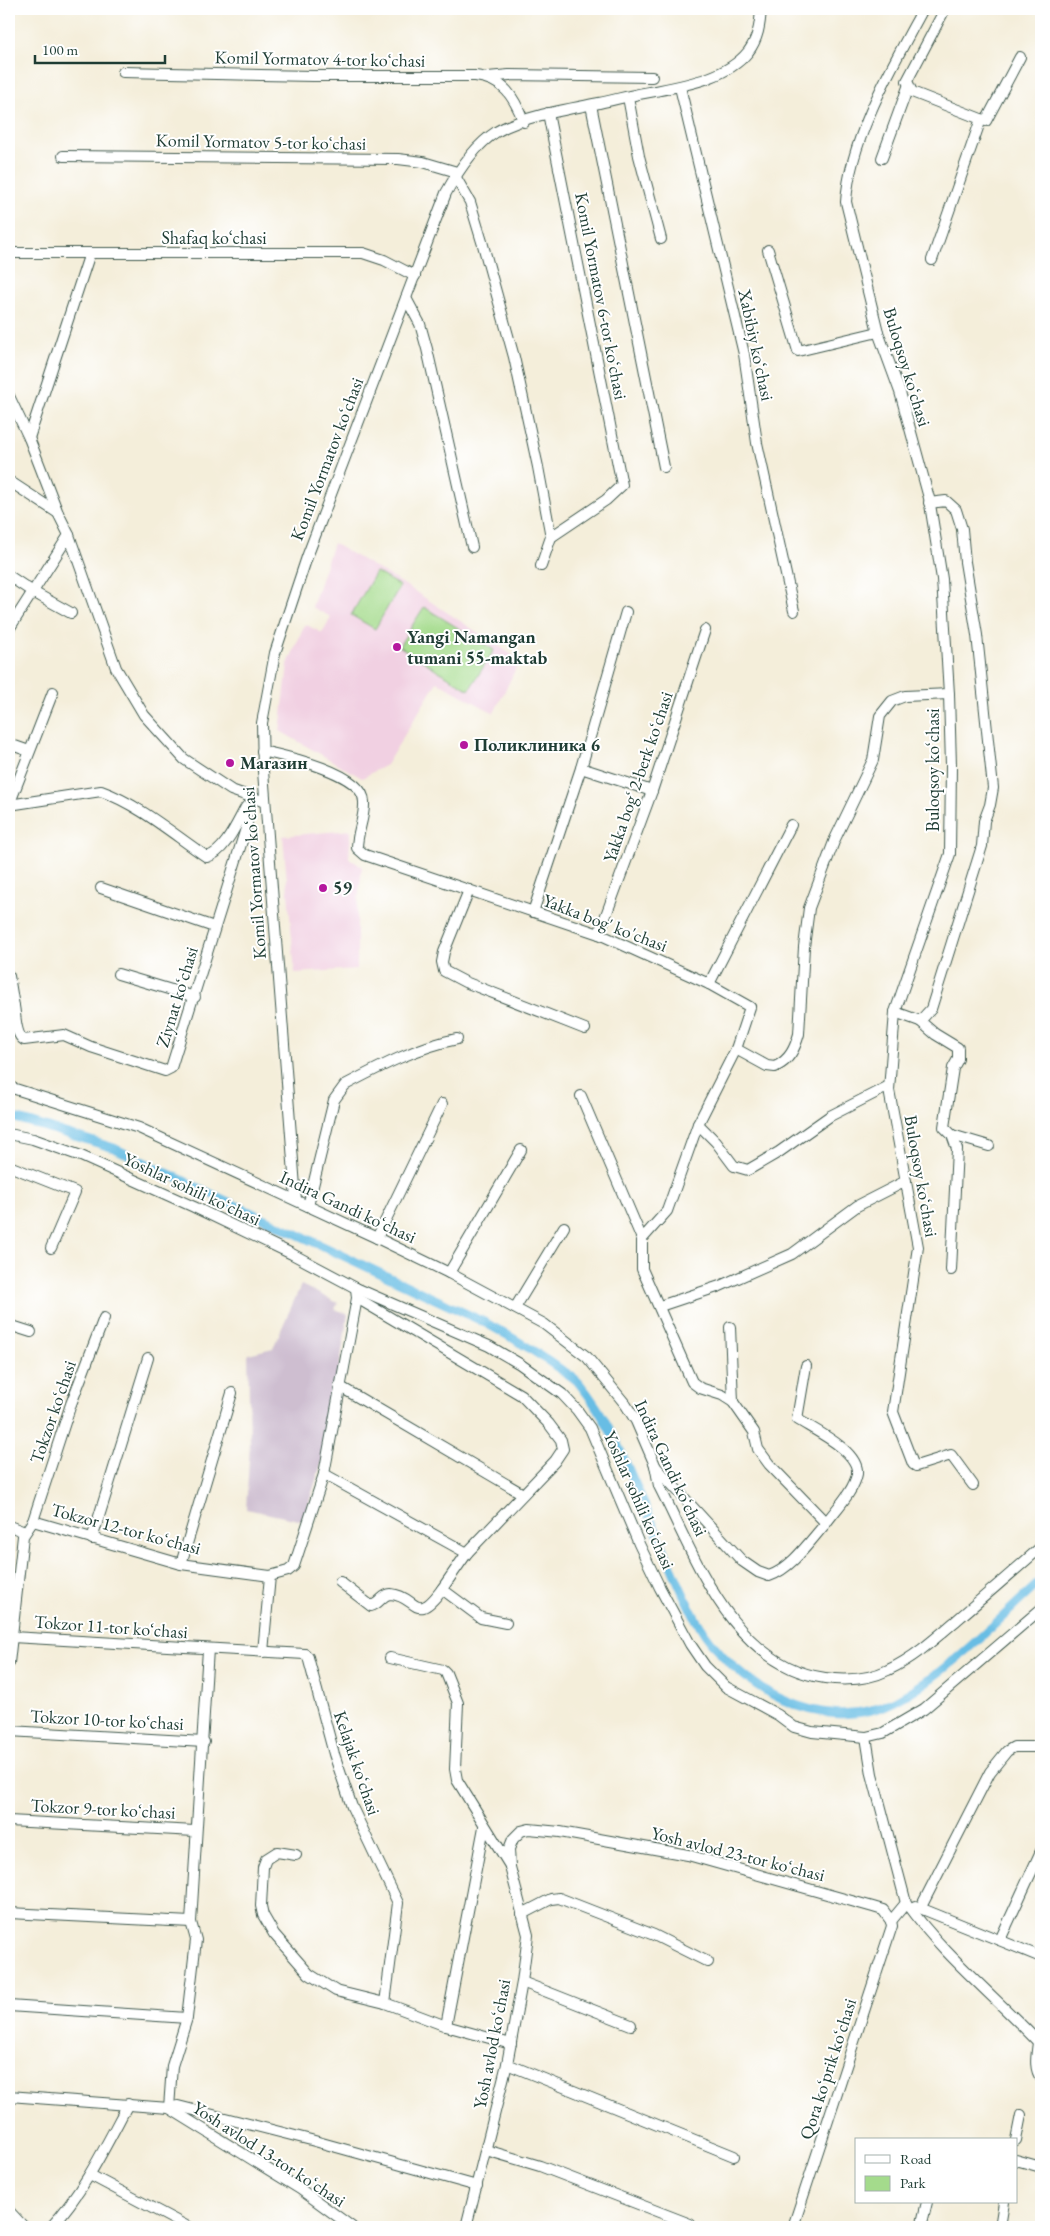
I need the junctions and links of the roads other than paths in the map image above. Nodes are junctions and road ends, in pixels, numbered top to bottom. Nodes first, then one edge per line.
1 (761, 9) edge
2 (923, 9) edge
3 (945, 9) edge
4 (1020, 57) dead end
5 (123, 72) dead end
6 (487, 77) junction
7 (652, 77) dead end
8 (680, 87) junction
9 (908, 87) junction
10 (628, 97) junction
11 (592, 105) junction
12 (548, 113) junction
13 (980, 119) junction
14 (524, 122) junction
15 (63, 156) dead end
16 (882, 158) dead end
17 (456, 174) junction
18 (661, 239) dead end
19 (768, 250) dead end
20 (9, 253) edge
21 (90, 253) junction
22 (932, 260) dead end
23 (415, 276) junction
24 (406, 298) junction
25 (878, 332) junction
26 (9, 396) edge
27 (29, 438) junction
28 (664, 468) dead end
29 (9, 481) edge
30 (929, 503) junction
31 (58, 513) junction
32 (69, 535) junction
33 (551, 537) junction
34 (472, 547) dead end
35 (541, 566) dead end
36 (9, 576) edge
37 (33, 592) junction
38 (794, 611) dead end
39 (626, 612) dead end
40 (71, 613) dead end
41 (9, 629) edge
42 (705, 630) dead end
43 (53, 692) dead end
44 (949, 694) junction
45 (9, 744) edge
46 (29, 751) junction
47 (262, 751) junction
48 (581, 768) junction
49 (652, 791) junction
50 (252, 797) junction
51 (265, 802) junction
52 (9, 805) edge
53 (246, 808) junction
54 (791, 825) dead end
55 (101, 888) dead end
56 (470, 890) junction
57 (532, 912) junction
58 (214, 927) junction
59 (599, 934) junction
60 (118, 974) dead end
61 (9, 976) edge
62 (709, 984) junction
63 (195, 997) junction
64 (12, 1006) edge
65 (895, 1012) junction
66 (920, 1021) junction
67 (585, 1029) dead end
68 (457, 1039) dead end
69 (736, 1049) junction
70 (889, 1086) junction
71 (9, 1087) edge
72 (581, 1096) dead end
73 (442, 1104) dead end
74 (698, 1124) junction
75 (9, 1134) edge
76 (952, 1135) junction
77 (989, 1146) dead end
78 (520, 1150) dead end
79 (9, 1166) edge
80 (906, 1181) junction
81 (296, 1200) junction
82 (308, 1206) junction
83 (564, 1227) dead end
84 (376, 1238) junction
85 (642, 1239) junction
86 (51, 1248) dead end
87 (951, 1270) dead end
88 (449, 1273) junction
89 (356, 1293) junction
90 (660, 1306) junction
91 (515, 1308) junction
92 (104, 1318) dead end
93 (9, 1325) edge
94 (730, 1327) dead end
95 (31, 1332) dead end
96 (148, 1358) dead end
97 (806, 1366) dead end
98 (339, 1386) junction
99 (232, 1393) dead end
100 (733, 1402) junction
101 (655, 1465) junction
102 (324, 1474) junction
103 (973, 1484) dead end
104 (523, 1494) junction
105 (33, 1521) junction
106 (826, 1523) junction
107 (9, 1526) edge
108 (24, 1532) junction
109 (92, 1539) junction
110 (1041, 1547) edge
111 (467, 1554) junction
112 (180, 1564) junction
113 (270, 1576) junction
114 (340, 1582) dead end
115 (442, 1589) junction
116 (1041, 1608) edge
117 (506, 1623) dead end
118 (12, 1637) junction
119 (208, 1649) junction
120 (263, 1652) junction
121 (390, 1658) dead end
122 (9, 1663) edge
123 (9, 1730) edge
124 (866, 1737) junction
125 (204, 1742) junction
126 (1038, 1748) dead end
127 (9, 1820) edge
128 (484, 1827) junction
129 (195, 1831) junction
130 (1041, 1851) edge
131 (296, 1855) dead end
132 (510, 1867) junction
133 (921, 1907) junction
134 (900, 1910) junction
135 (9, 1913) edge
136 (522, 1914) junction
137 (190, 1922) junction
138 (1000, 1940) junction
139 (1041, 1957) edge
140 (708, 1962) dead end
141 (522, 1982) junction
142 (385, 2003) junction
143 (9, 2006) edge
144 (187, 2018) junction
145 (631, 2025) dead end
146 (446, 2026) junction
147 (1040, 2043) edge
148 (511, 2044) junction
149 (507, 2064) junction
150 (1041, 2078) edge
151 (9, 2096) edge
152 (128, 2104) junction
153 (169, 2108) junction
154 (1021, 2115) dead end
155 (1016, 2138) edge
156 (486, 2150) junction
157 (734, 2156) dead end
158 (1018, 2161) edge
159 (1041, 2167) edge
160 (90, 2175) junction
161 (477, 2186) junction
162 (927, 2204) edge
163 (1004, 2204) edge
164 (9, 2210) edge
165 (690, 2224) dead end
166 (24, 2227) edge
167 (51, 2227) edge
168 (188, 2227) edge
169 (352, 2227) edge
170 (466, 2227) edge
171 (793, 2227) edge
172 (922, 2227) edge
173 (1000, 2227) edge

1 - 8 street, Komil Yormatov koʻchasi
2 - 25 street, Buloqsoy koʻchasi
3 - 9 street
4 - 13 street
5 - 6 street, Komil Yormatov 4-tor koʻchasi
6 - 7 street, Komil Yormatov 4-tor koʻchasi
6 - 14 street
8 - 10 street, Komil Yormatov koʻchasi
8 - 38 street, Xabibiy koʻchasi
9 - 13 street
9 - 16 street
10 - 11 street, Komil Yormatov koʻchasi
10 - 18 street
11 - 12 street, Komil Yormatov koʻchasi
11 - 28 street
12 - 14 street, Komil Yormatov koʻchasi
12 - 33 street, Komil Yormatov 6-tor koʻchasi
13 - 22 street
14 - 17 street, Komil Yormatov koʻchasi
15 - 17 street, Komil Yormatov 5-tor koʻchasi
17 - 23 street, Komil Yormatov koʻchasi
17 - 33 street
19 - 25 street
20 - 21 street, Shafaq koʻchasi
21 - 23 street, Shafaq koʻchasi
21 - 27 street
23 - 24 street, Komil Yormatov koʻchasi
24 - 34 street
24 - 47 street, Komil Yormatov koʻchasi
25 - 30 street, Buloqsoy koʻchasi
26 - 27 street
27 - 31 street
29 - 31 street
30 - 44 street, Buloqsoy koʻchasi
30 - 66 street
31 - 32 street
32 - 37 street
32 - 50 street
33 - 35 street
36 - 37 street
37 - 40 street
37 - 41 street
39 - 48 street
42 - 49 street, Yakka bogʻ 2-berk koʻchasi
43 - 46 street, Ziynat koʻchasi
44 - 65 street, Buloqsoy koʻchasi
44 - 69 street
45 - 46 street
46 - 52 street, Ziynat koʻchasi
47 - 51 street, Komil Yormatov koʻchasi
47 - 56 street, Yakka bog' ko'chasi
48 - 49 street
48 - 57 street
49 - 59 street, Yakka bogʻ 2-berk koʻchasi
50 - 51 street
50 - 53 street, Ziynat koʻchasi
51 - 81 street, Komil Yormatov koʻchasi
52 - 53 street, Ziynat koʻchasi
53 - 58 street, Ziynat koʻchasi
54 - 62 street
55 - 58 street
56 - 57 street, Yakka bog' ko'chasi
56 - 67 street
57 - 59 street, Yakka bog' ko'chasi
58 - 63 street, Ziynat koʻchasi
59 - 62 street, Yakka bog' ko'chasi
60 - 63 street
61 - 64 street, Ziynat koʻchasi
62 - 69 street, Yakka bog' ko'chasi
63 - 64 street, Ziynat koʻchasi
65 - 66 street
65 - 70 street, Buloqsoy koʻchasi
66 - 76 street
68 - 82 street
69 - 74 street, Yakka bog' ko'chasi
70 - 74 street
70 - 80 street, Buloqsoy koʻchasi
71 - 81 street, Indira Gandi koʻchasi
72 - 85 street
73 - 84 street
74 - 85 street, Yakka bog' ko'chasi
75 - 89 street, Yoshlar sohili koʻchasi
76 - 77 street
76 - 87 street
78 - 88 street
79 - 86 street
80 - 90 street
80 - 103 street, Buloqsoy koʻchasi
81 - 82 street, Indira Gandi koʻchasi
82 - 84 street, Indira Gandi koʻchasi
83 - 91 street
84 - 88 street, Indira Gandi koʻchasi
85 - 90 street
88 - 91 street, Indira Gandi koʻchasi
89 - 98 street
89 - 104 street, Yoshlar sohili koʻchasi
89 - 124 street, Yoshlar sohili koʻchasi
90 - 100 street
91 - 101 street, Indira Gandi koʻchasi
92 - 105 street, Tokzor koʻchasi
93 - 95 street
94 - 100 street
96 - 109 street
97 - 106 street
98 - 102 street
98 - 104 street
99 - 112 street
100 - 106 street
101 - 106 street
101 - 110 street, Indira Gandi koʻchasi
102 - 111 street
102 - 113 street
104 - 111 street, Yoshlar sohili koʻchasi
105 - 108 street, Tokzor koʻchasi
105 - 109 street, Tokzor 12-tor koʻchasi
107 - 108 street
108 - 118 street
109 - 112 street, Tokzor 12-tor koʻchasi
111 - 115 street, Yoshlar sohili koʻchasi
112 - 113 street, Tokzor 12-tor koʻchasi
113 - 120 street
114 - 115 street, Yoshlar sohili koʻchasi
115 - 117 street
116 - 124 street
118 - 119 street, Tokzor 11-tor koʻchasi
118 - 122 street
119 - 120 street, Kelajak koʻchasi
119 - 125 street
120 - 142 street, Kelajak koʻchasi
121 - 128 street
123 - 125 street, Tokzor 10-tor koʻchasi
124 - 134 street
125 - 129 street
126 - 133 street
127 - 129 street, Tokzor 9-tor koʻchasi
128 - 132 street
128 - 146 street
129 - 137 street
130 - 138 street
131 - 142 street
132 - 134 street, Yosh avlod 23-tor koʻchasi
132 - 136 street, Yosh avlod koʻchasi
133 - 134 street
133 - 138 street
134 - 147 street
134 - 171 street, Qora koʻprik koʻchasi
135 - 137 street
136 - 140 street
136 - 141 street, Yosh avlod koʻchasi
137 - 144 street
138 - 139 street
141 - 145 street
141 - 148 street, Yosh avlod koʻchasi
142 - 146 street
143 - 144 street
144 - 153 street
146 - 148 street
147 - 150 street
148 - 149 street, Yosh avlod koʻchasi
149 - 156 street, Yosh avlod koʻchasi
149 - 157 street
151 - 152 street
152 - 153 street
152 - 160 street
153 - 161 street
153 - 169 street, Yosh avlod 13-tor koʻchasi
154 - 155 street
156 - 161 street, Yosh avlod koʻchasi
156 - 165 street
158 - 159 street
160 - 167 street
160 - 168 street
161 - 170 street, Yosh avlod koʻchasi
162 - 172 street
163 - 173 street
164 - 166 street

